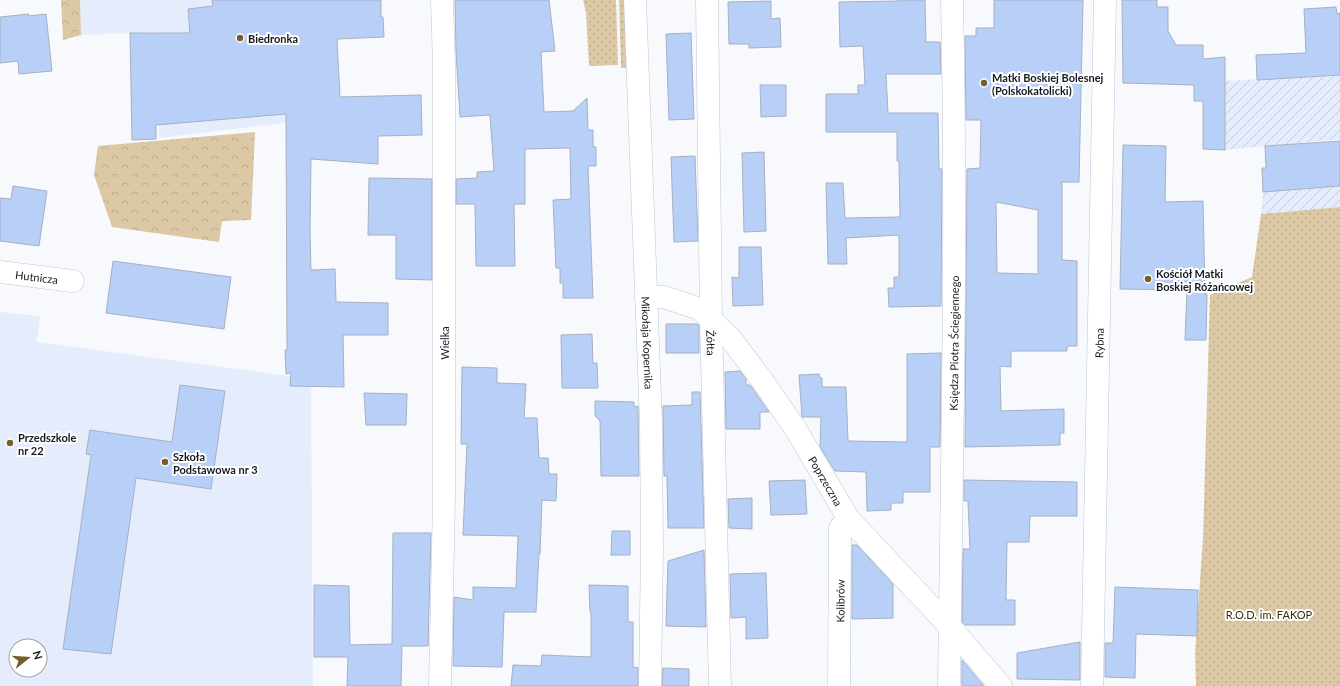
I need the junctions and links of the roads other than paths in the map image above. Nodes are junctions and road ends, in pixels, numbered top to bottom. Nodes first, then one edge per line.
1 (442, 0) edge
2 (635, 0) edge
3 (707, 0) edge
4 (952, 0) edge
5 (1104, 0) edge
6 (0, 272) edge
7 (73, 281) dead end
8 (646, 297) junction
9 (712, 321) junction
10 (848, 518) junction
11 (950, 627) junction
12 (440, 686) edge
13 (650, 686) edge
14 (720, 686) edge
15 (839, 686) edge
16 (949, 686) edge
17 (1001, 686) edge
18 (1092, 686) edge

1 - 12 street, Wielka
2 - 8 street, Mikołaja Kopernika
3 - 9 street, Żółta
4 - 11 street, Księdza Piotra Ściegiennego
5 - 18 street, Rybna
6 - 7 street, Hutnicza
8 - 9 street, Poprzeczna
8 - 13 street, Mikołaja Kopernika
9 - 10 street, Poprzeczna
9 - 14 street, Żółta
10 - 11 street, Poprzeczna
10 - 15 street, Kolibrów
11 - 16 street, Księdza Piotra Ściegiennego
11 - 17 street, Poprzeczna

